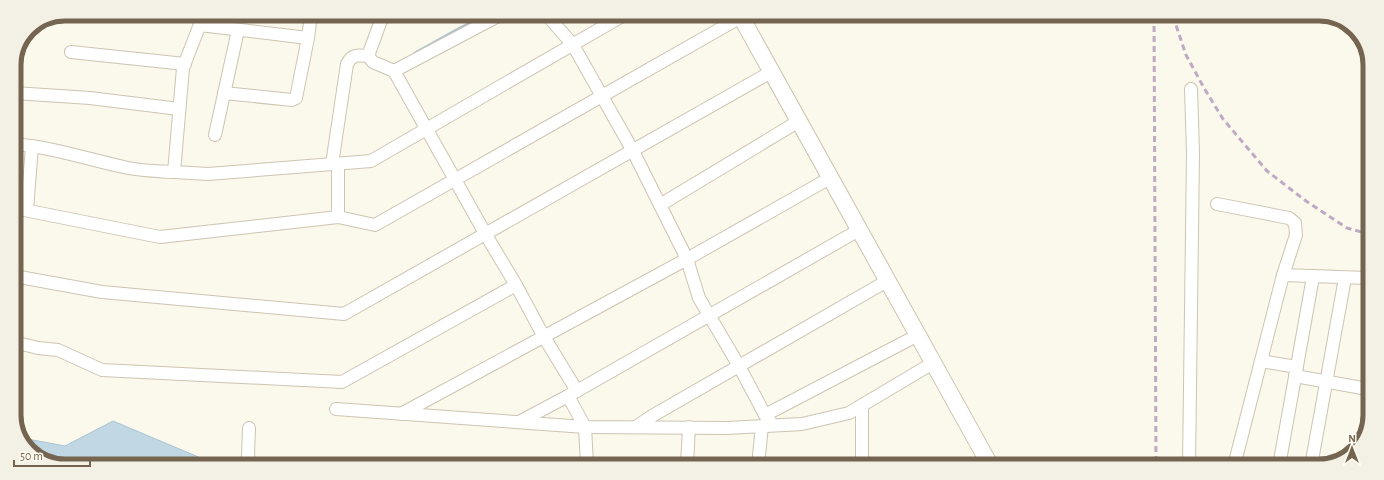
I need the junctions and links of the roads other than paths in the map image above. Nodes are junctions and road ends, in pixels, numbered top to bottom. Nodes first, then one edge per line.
1 (202, 21) edge
2 (206, 21) edge
3 (311, 21) edge
4 (380, 21) edge
5 (488, 21) edge
6 (552, 21) edge
7 (614, 21) edge
8 (731, 21) edge
9 (743, 21) edge
10 (238, 30) junction
11 (308, 38) junction
12 (573, 45) junction
13 (71, 52) dead end
14 (368, 56) junction
15 (185, 64) junction
16 (394, 70) junction
17 (771, 72) junction
18 (1191, 89) dead end
19 (21, 93) edge
20 (224, 93) junction
21 (602, 96) junction
22 (179, 109) junction
23 (799, 121) junction
24 (426, 130) junction
25 (215, 135) dead end
26 (21, 145) edge
27 (32, 146) junction
28 (633, 151) junction
29 (335, 164) junction
30 (174, 172) junction
31 (830, 178) junction
32 (454, 179) junction
33 (1217, 204) dead end
34 (660, 206) junction
35 (21, 209) edge
36 (27, 210) junction
37 (338, 217) junction
38 (859, 230) junction
39 (486, 235) junction
40 (687, 259) junction
41 (1283, 275) junction
42 (21, 277) edge
43 (1313, 277) junction
44 (1345, 278) junction
45 (1363, 278) edge
46 (887, 280) junction
47 (516, 285) junction
48 (709, 315) junction
49 (918, 335) junction
50 (544, 337) junction
51 (21, 344) edge
52 (1261, 361) junction
53 (933, 363) junction
54 (739, 366) junction
55 (1296, 372) junction
56 (1326, 382) junction
57 (1363, 388) edge
58 (572, 394) junction
59 (862, 406) junction
60 (336, 409) dead end
61 (401, 414) junction
62 (519, 422) junction
63 (767, 422) junction
64 (585, 427) junction
65 (636, 427) junction
66 (689, 427) junction
67 (249, 428) dead end
68 (249, 459) edge
69 (587, 459) edge
70 (687, 459) edge
71 (759, 459) edge
72 (862, 459) edge
73 (987, 459) edge
74 (1189, 459) edge
75 (1236, 459) edge
76 (1280, 459) edge
77 (1312, 459) edge

1 - 15 street
2 - 10 street
3 - 11 street
4 - 14 street
5 - 16 street
6 - 12 street
7 - 12 street
8 - 21 street
9 - 17 main road
10 - 11 street
10 - 20 street
11 - 20 street
12 - 21 street
12 - 24 street
13 - 15 street
14 - 16 street
14 - 29 street
15 - 22 street
16 - 24 street
17 - 23 main road
17 - 28 street
18 - 74 street
19 - 22 street
20 - 25 street
21 - 28 street
21 - 32 street
22 - 30 street
23 - 31 main road
23 - 34 street
24 - 29 street
24 - 32 street
26 - 27 street
27 - 30 street
27 - 36 street
28 - 34 street
28 - 39 street
29 - 30 street
29 - 37 street
31 - 38 main road
31 - 40 street
32 - 37 street
32 - 39 street
33 - 41 street
34 - 40 street
35 - 36 street
36 - 37 street
38 - 46 main road
38 - 48 street
39 - 42 street
39 - 47 street
40 - 48 street
40 - 50 street
41 - 43 street
41 - 52 street
43 - 44 street
43 - 55 street
44 - 45 street
44 - 56 street
46 - 49 main road
46 - 54 street
47 - 50 street
47 - 51 street
48 - 54 street
48 - 58 street
49 - 53 main road
49 - 63 street
50 - 58 street
50 - 61 street
52 - 55 street
52 - 75 street
53 - 59 street
53 - 73 main road
54 - 63 street
54 - 65 street
55 - 56 street
55 - 76 street
56 - 57 street
56 - 77 street
58 - 62 street
58 - 64 street
59 - 63 street
59 - 72 street
60 - 61 street
61 - 62 street
62 - 64 street
63 - 66 street
63 - 71 street
64 - 65 street
64 - 69 street
65 - 66 street
66 - 70 street
67 - 68 street

